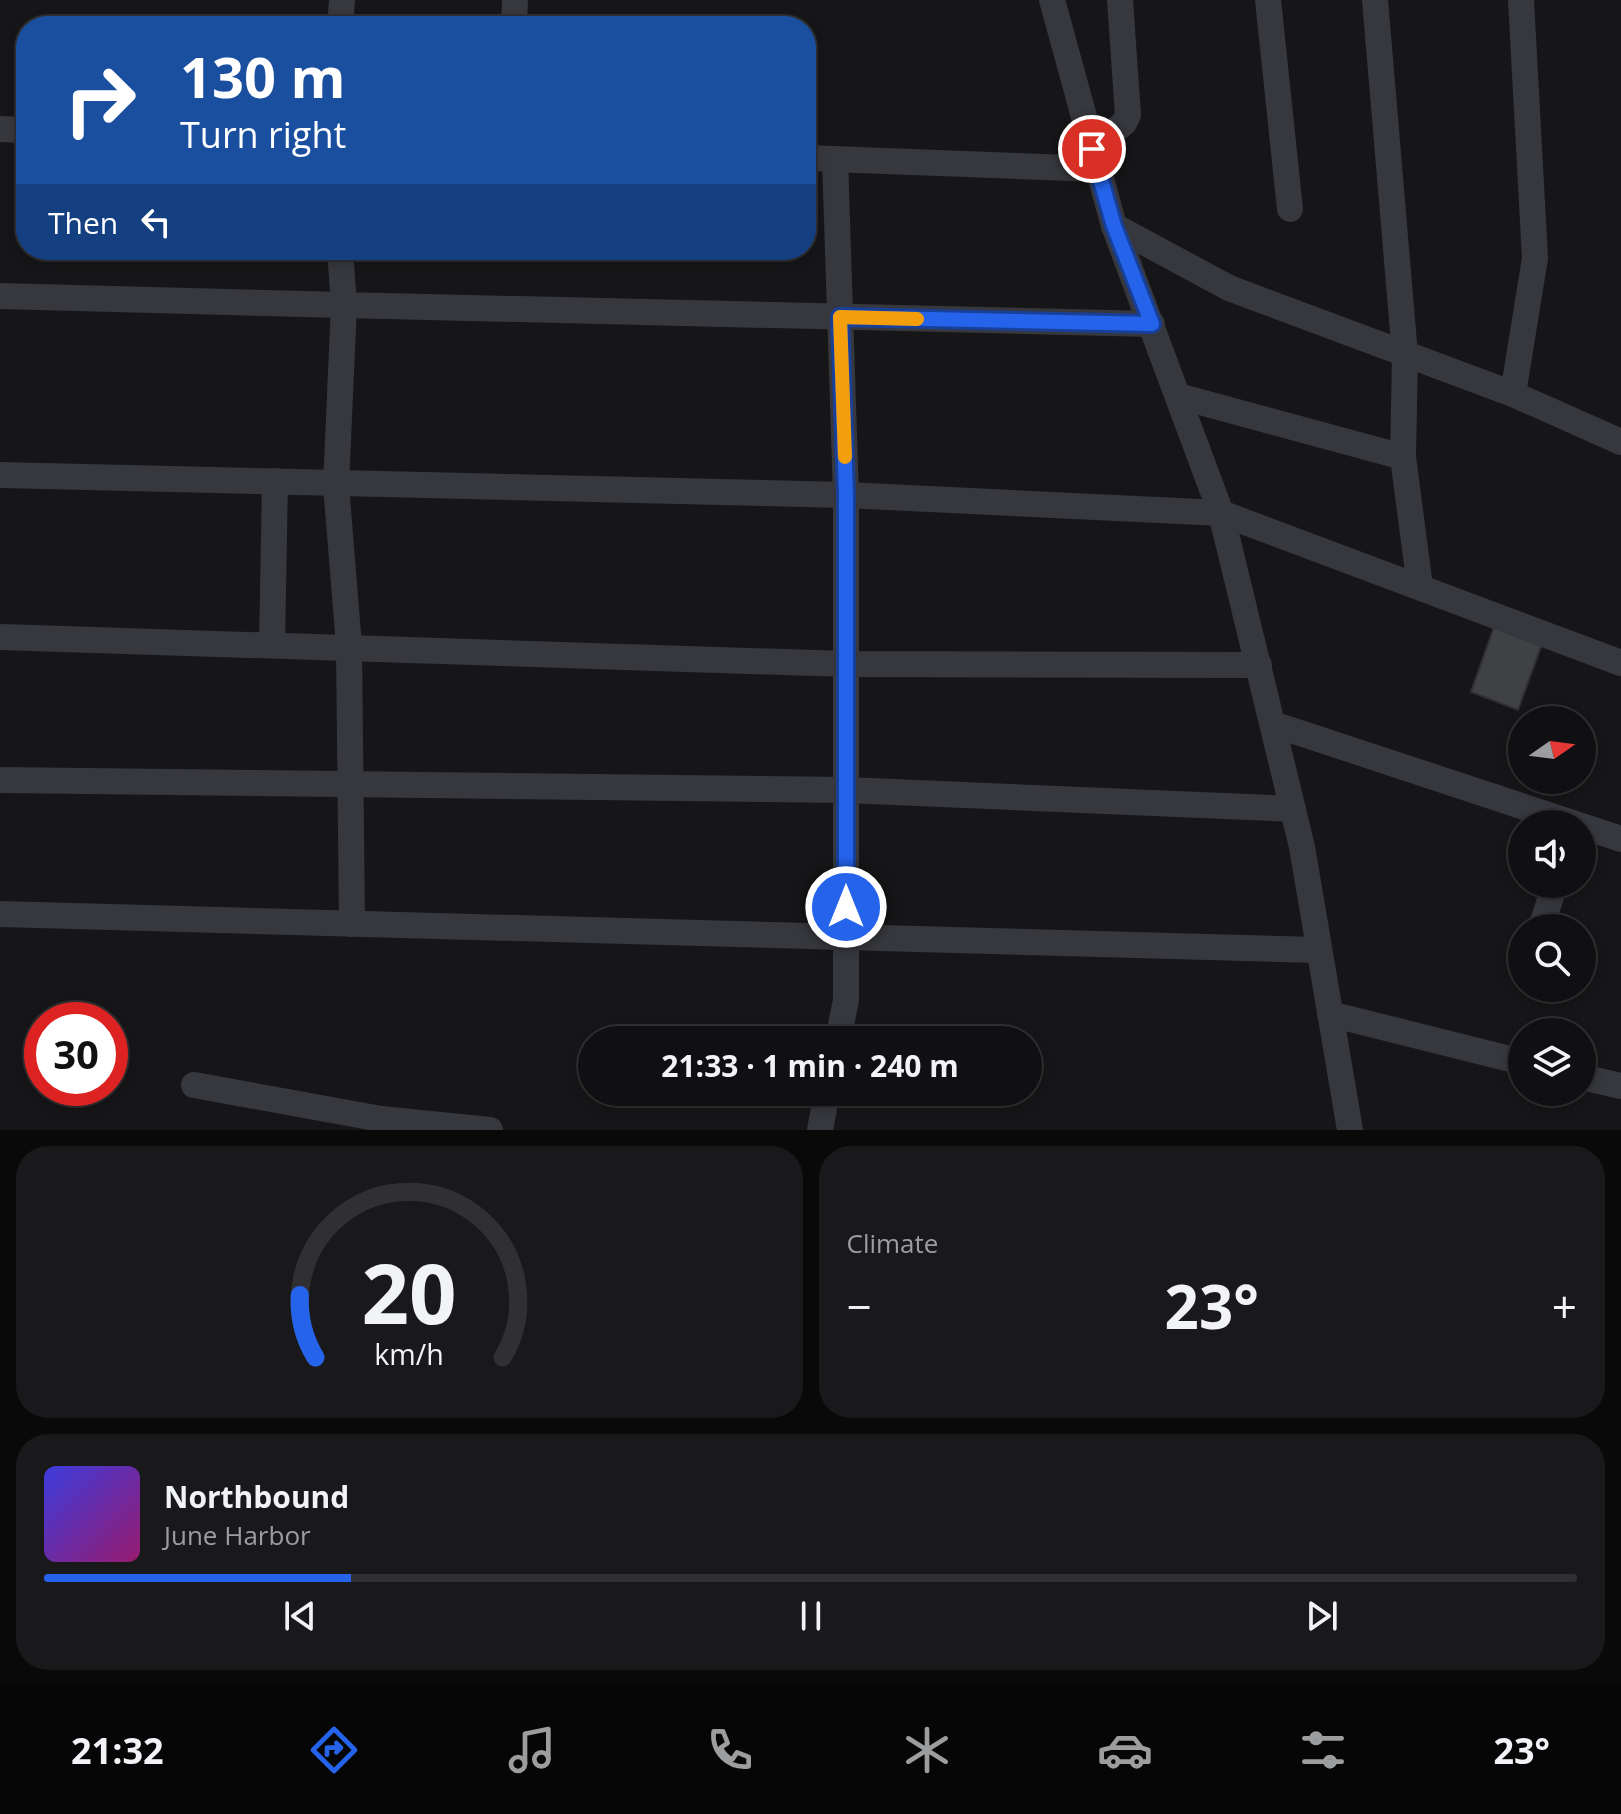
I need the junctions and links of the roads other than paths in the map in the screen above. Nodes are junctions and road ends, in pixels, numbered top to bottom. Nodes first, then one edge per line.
1 (1052, 0) edge
2 (1120, 0) edge
3 (1268, 0) edge
4 (1375, 0) edge
5 (1521, 0) edge
6 (816, 158) edge
7 (835, 159) junction
8 (1094, 159) junction
9 (1290, 209) dead end
10 (1114, 226) junction
11 (341, 260) edge
12 (0, 296) edge
13 (344, 305) junction
14 (840, 317) junction
15 (1152, 324) junction
16 (1405, 355) junction
17 (1513, 394) junction
18 (1178, 396) junction
19 (1621, 442) edge
20 (1403, 457) junction
21 (0, 475) edge
22 (275, 481) junction
23 (336, 485) junction
24 (846, 495) junction
25 (1221, 513) junction
26 (1420, 587) junction
27 (0, 637) edge
28 (272, 645) junction
29 (349, 646) junction
30 (1621, 663) edge
31 (846, 664) junction
32 (1259, 665) junction
33 (1273, 724) junction
34 (0, 780) edge
35 (353, 784) junction
36 (846, 790) junction
37 (1293, 809) junction
38 (1534, 810) edge
39 (1596, 830) edge
40 (1621, 839) edge
41 (0, 914) edge
42 (352, 924) junction
43 (846, 937) junction
44 (1319, 950) junction
45 (1330, 1014) junction
46 (841, 1026) edge
47 (1508, 1058) edge
48 (1596, 1080) edge
49 (194, 1085) dead end
50 (1621, 1086) edge
51 (824, 1106) edge
52 (379, 1124) edge
53 (490, 1130) edge
54 (820, 1130) edge
55 (1350, 1130) edge

1 - 8 street
2 - 8 street
3 - 9 street
4 - 16 street
5 - 17 street
6 - 7 street
7 - 8 street
7 - 14 street
8 - 10 street
10 - 15 street
10 - 16 street
11 - 13 street
12 - 13 street
13 - 14 street
13 - 23 street
14 - 15 street
14 - 24 street
15 - 18 street
16 - 17 street
16 - 20 street
17 - 19 street
18 - 20 street
18 - 25 street
20 - 26 street
21 - 22 street
22 - 23 street
22 - 28 street
23 - 24 street
23 - 29 street
24 - 25 street
24 - 31 street
25 - 26 street
25 - 32 street
26 - 30 street
27 - 28 street
28 - 29 street
29 - 31 street
29 - 35 street
31 - 32 street
31 - 36 street
32 - 33 street
33 - 37 street
33 - 38 street
34 - 35 street
35 - 36 street
35 - 42 street
36 - 37 street
36 - 43 street
37 - 44 street
39 - 40 street
41 - 42 street
42 - 43 street
43 - 44 street
43 - 46 street
44 - 45 street
45 - 47 street
45 - 55 street
48 - 50 street
49 - 52 street
51 - 54 street
52 - 53 street

